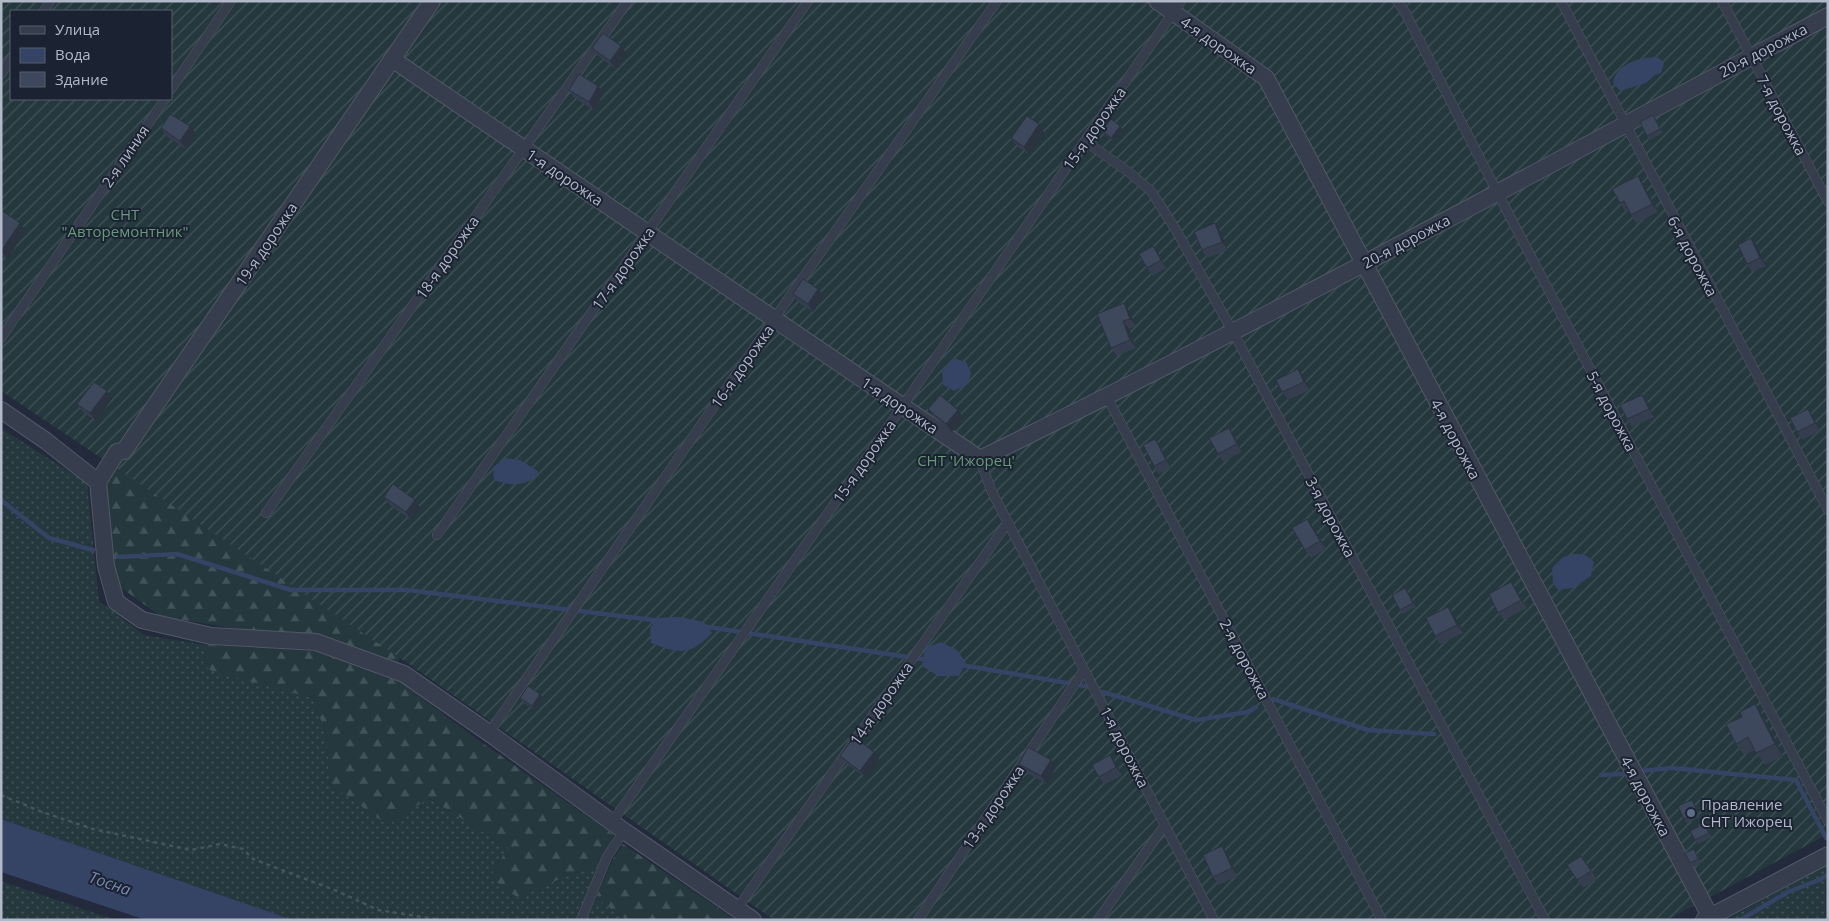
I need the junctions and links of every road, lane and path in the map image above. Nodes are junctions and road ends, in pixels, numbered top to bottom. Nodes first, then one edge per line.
1 (231, 1) edge
2 (432, 1) edge
3 (628, 1) edge
4 (808, 1) edge
5 (997, 1) edge
6 (1157, 1) edge
7 (1397, 1) edge
8 (1560, 1) edge
9 (1722, 1) edge
10 (1177, 7) edge
11 (1828, 16) edge
12 (1751, 57) junction
13 (392, 59) junction
14 (10, 60) edge
15 (1, 74) edge
16 (172, 88) edge
17 (164, 100) edge
18 (1624, 125) junction
19 (1085, 141) junction
20 (524, 149) junction
21 (1497, 192) junction
22 (1828, 202) edge
23 (647, 233) junction
24 (1363, 264) junction
25 (774, 319) junction
26 (1232, 332) junction
27 (1, 338) edge
28 (1107, 398) junction
29 (902, 406) junction
30 (1, 410) edge
31 (980, 460) junction
32 (98, 482) junction
33 (1828, 510) edge
34 (266, 513) dead end
35 (1008, 522) junction
36 (437, 535) dead end
37 (1082, 673) junction
38 (489, 733) junction
39 (1, 795) edge
40 (1828, 821) edge
41 (1164, 825) junction
42 (618, 826) junction
43 (1828, 855) edge
44 (737, 909) junction
45 (1707, 918) edge
46 (442, 920) edge
47 (580, 920) edge
48 (753, 920) edge
49 (918, 920) edge
50 (1098, 920) edge
51 (1214, 920) edge
52 (1382, 920) edge
53 (1546, 920) edge

1 - 16 lane
2 - 13 street, 19-я дорожка
3 - 20 lane, 18-я дорожка
4 - 23 lane, 17-я дорожка
5 - 25 lane, 16-я дорожка
6 - 10 street, 4-я дорожка
7 - 21 lane, 5-я дорожка
8 - 18 lane, 6-я дорожка
9 - 12 lane, 7-я дорожка
10 - 19 lane, 15-я дорожка
10 - 24 street, 4-я дорожка
11 - 12 street, 20-я дорожка
12 - 18 street, 20-я дорожка
12 - 22 lane, 7-я дорожка
13 - 20 street, 1-я дорожка
13 - 32 street, 19-я дорожка
14 - 15 lane
17 - 27 lane, 2-я линия
18 - 21 street, 20-я дорожка
18 - 33 lane, 6-я дорожка
19 - 26 lane, 3-я дорожка
19 - 29 lane, 15-я дорожка
20 - 23 street, 1-я дорожка
20 - 34 lane, 18-я дорожка
21 - 24 street, 20-я дорожка
21 - 40 lane, 5-я дорожка
23 - 25 street, 1-я дорожка
23 - 36 lane, 17-я дорожка
24 - 26 street, 20-я дорожка
24 - 45 street, 4-я дорожка
25 - 29 street, 1-я дорожка
25 - 38 lane, 16-я дорожка
26 - 28 street, 20-я дорожка
26 - 53 lane, 3-я дорожка
28 - 31 street, 20-я дорожка
28 - 52 lane, 2-я дорожка
29 - 31 street, 1-я дорожка
29 - 42 lane, 15-я дорожка
30 - 32 street
31 - 35 lane, 1-я дорожка
32 - 38 street
35 - 37 lane, 1-я дорожка
35 - 44 lane, 14-я дорожка
37 - 41 lane, 1-я дорожка
37 - 49 lane, 13-я дорожка
38 - 42 street
39 - 46 path
41 - 50 lane
41 - 51 lane, 1-я дорожка
42 - 44 street
42 - 47 lane, 15-я дорожка
43 - 45 street
44 - 48 street

